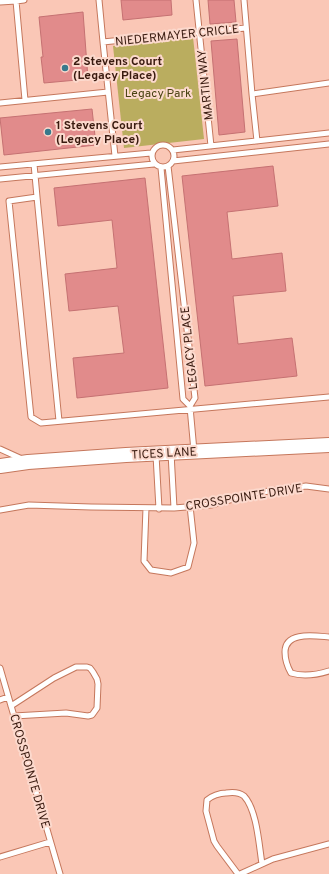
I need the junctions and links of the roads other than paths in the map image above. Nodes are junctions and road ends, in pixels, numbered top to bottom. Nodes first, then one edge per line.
1 (24, 0) edge
2 (99, 0) edge
3 (196, 0) edge
4 (244, 0) edge
5 (16, 1) junction
6 (0, 2) edge
7 (246, 28) junction
8 (199, 32) junction
9 (103, 42) junction
10 (329, 83) edge
11 (108, 92) junction
12 (252, 94) junction
13 (25, 100) junction
14 (0, 103) edge
15 (329, 133) edge
16 (272, 139) junction
17 (257, 141) junction
18 (329, 144) edge
19 (211, 146) junction
20 (173, 150) junction
21 (273, 150) junction
22 (151, 153) junction
23 (115, 156) junction
24 (173, 161) junction
25 (34, 164) junction
26 (154, 164) junction
27 (168, 166) junction
28 (0, 167) edge
29 (161, 168) junction
30 (35, 176) junction
31 (0, 179) edge
32 (37, 197) junction
33 (329, 397) edge
34 (190, 408) junction
35 (59, 421) junction
36 (329, 445) edge
37 (0, 449) edge
38 (194, 452) junction
39 (171, 453) junction
40 (156, 454) junction
41 (28, 462) junction
42 (0, 466) edge
43 (329, 489) edge
44 (190, 506) junction
45 (146, 508) junction
46 (159, 508) junction
47 (174, 508) junction
48 (0, 510) edge
49 (329, 636) edge
50 (0, 668) edge
51 (329, 671) edge
52 (8, 697) junction
53 (0, 700) edge
54 (11, 706) junction
55 (14, 716) junction
56 (50, 842) junction
57 (329, 844) edge
58 (0, 857) edge
59 (262, 864) junction
60 (60, 874) edge
61 (239, 874) edge

1 - 5 lane
2 - 9 lane, NIEDERMAYER CRICLE
3 - 8 lane, MARTIN WAY
4 - 7 lane
5 - 6 lane
5 - 13 lane
7 - 8 lane, NIEDERMAYER CRICLE
7 - 12 lane
8 - 9 lane, NIEDERMAYER CRICLE
8 - 19 lane, MARTIN WAY
9 - 11 lane
10 - 12 lane
11 - 13 lane
11 - 23 lane
12 - 17 lane
13 - 14 lane
15 - 16 lane
16 - 17 lane
16 - 21 lane
17 - 19 lane
18 - 21 lane
19 - 20 lane
20 - 22 lane
20 - 24 lane
21 - 24 lane
22 - 23 lane
22 - 26 lane
23 - 25 lane
24 - 27 lane
25 - 28 lane
25 - 30 lane
26 - 29 lane
26 - 30 lane
27 - 29 lane
27 - 34 lane, LEGACY PLACE
29 - 34 lane, LEGACY PLACE
30 - 31 lane
30 - 32 lane
32 - 35 lane
32 - 35 lane
33 - 34 lane
34 - 35 lane
34 - 38 lane
36 - 38 street, TICES LANE
37 - 41 lane
38 - 39 street, TICES LANE
39 - 40 street, TICES LANE
39 - 47 lane
40 - 41 street, TICES LANE
40 - 46 lane
41 - 42 street, TICES LANE
43 - 44 lane, CROSSPOINTE DRIVE
44 - 45 lane
44 - 47 lane, CROSSPOINTE DRIVE
45 - 46 lane, CROSSPOINTE DRIVE
45 - 48 lane, CROSSPOINTE DRIVE
46 - 47 lane, CROSSPOINTE DRIVE
49 - 51 lane
50 - 52 lane, CROSSPOINTE DRIVE
52 - 53 lane
52 - 54 lane, CROSSPOINTE DRIVE
54 - 55 lane, CROSSPOINTE DRIVE
54 - 55 lane
55 - 56 lane, CROSSPOINTE DRIVE
56 - 58 lane
56 - 60 lane, CROSSPOINTE DRIVE
57 - 59 lane
59 - 61 lane
59 - 61 lane

